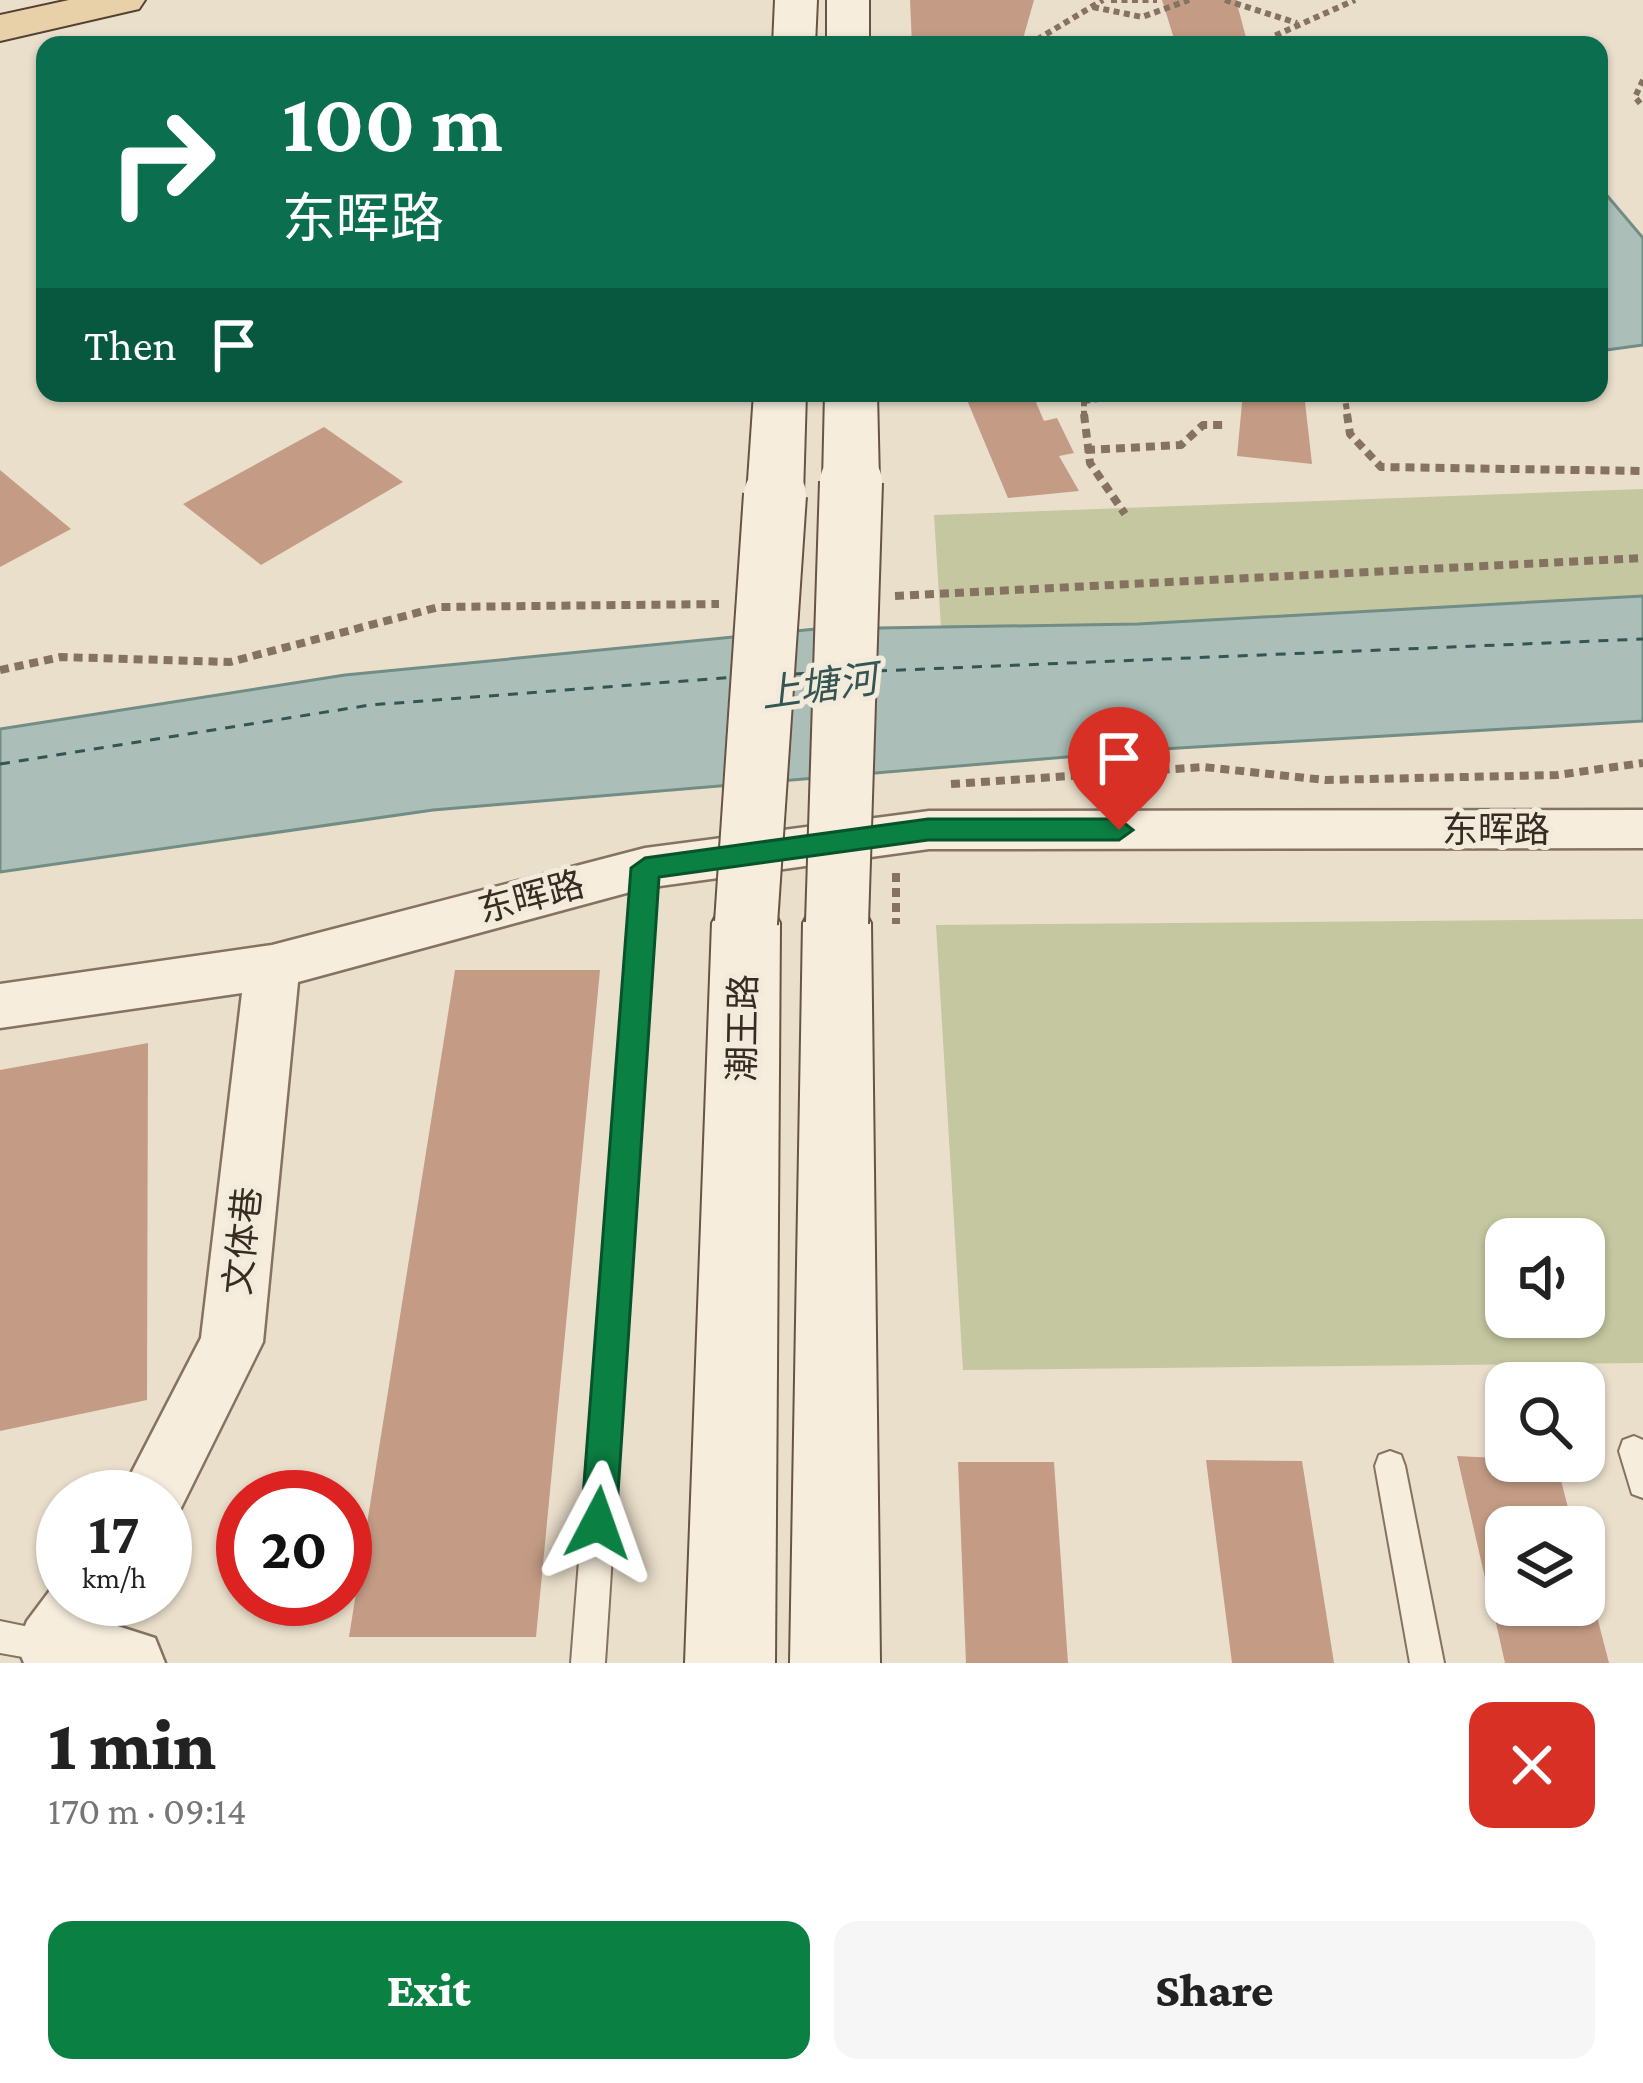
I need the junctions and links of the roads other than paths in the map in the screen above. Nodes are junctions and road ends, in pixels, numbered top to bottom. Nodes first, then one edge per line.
1 (10, 0) edge
2 (124, 0) edge
3 (796, 0) edge
4 (848, 0) edge
5 (0, 2) edge
6 (0, 28) edge
7 (794, 36) edge
8 (848, 36) edge
9 (780, 402) edge
10 (851, 402) edge
11 (1643, 830) edge
12 (645, 868) junction
13 (272, 967) junction
14 (0, 1006) edge
15 (1634, 1451) dead end
16 (1390, 1466) dead end
17 (166, 1470) edge
18 (1643, 1483) edge
19 (45, 1627) edge
20 (130, 1663) edge
21 (588, 1663) edge
22 (730, 1663) edge
23 (835, 1663) edge
24 (1427, 1663) edge

1 - 5 main road
2 - 6 main road
3 - 7 main road
4 - 8 main road
9 - 22 main road, 潮王路, bridge
10 - 23 main road, bridge
11 - 12 street, 东晖路
12 - 13 street, 东晖路
12 - 21 lane
13 - 14 street, 东晖路
13 - 17 street, 文体巷
15 - 18 lane
16 - 24 lane
19 - 20 street

